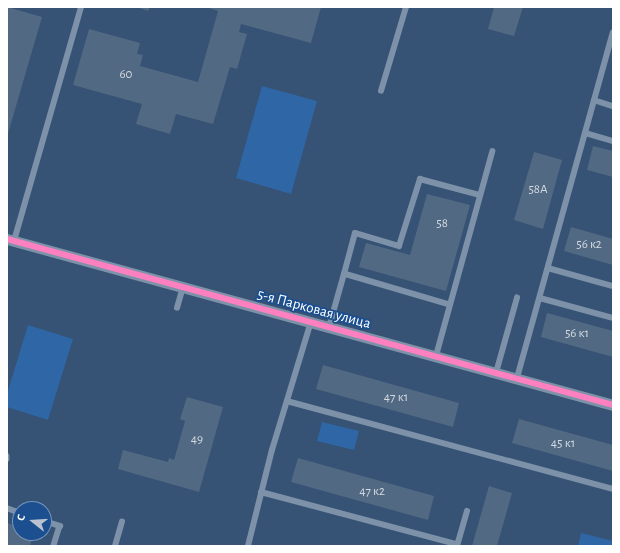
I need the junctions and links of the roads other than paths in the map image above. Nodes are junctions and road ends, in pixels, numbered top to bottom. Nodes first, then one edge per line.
1 (81, 7) edge
2 (406, 7) edge
3 (613, 33) edge
4 (381, 91) dead end
5 (594, 100) junction
6 (613, 106) edge
7 (585, 133) junction
8 (613, 141) edge
9 (492, 152) dead end
10 (480, 195) junction
11 (11, 240) edge
12 (548, 268) junction
13 (344, 274) junction
14 (613, 286) edge
15 (183, 287) junction
16 (517, 298) dead end
17 (540, 298) junction
18 (450, 305) junction
19 (177, 308) dead end
20 (613, 318) edge
21 (311, 322) junction
22 (329, 327) junction
23 (436, 356) junction
24 (496, 372) junction
25 (517, 378) junction
26 (287, 401) junction
27 (613, 405) edge
28 (613, 489) edge
29 (261, 492) junction
30 (467, 511) dead end
31 (122, 522) dead end
32 (52, 524) edge
33 (457, 545) edge
34 (54, 546) edge
35 (115, 546) edge
36 (248, 546) edge

1 - 11 lane
2 - 4 lane
3 - 5 lane
5 - 6 lane
5 - 7 lane
7 - 8 lane
7 - 12 lane
9 - 10 lane
10 - 13 lane
10 - 18 lane
11 - 15 street, 5-я Парковая улица
12 - 14 lane
12 - 17 lane
13 - 18 lane
13 - 22 lane
15 - 19 lane
15 - 21 street, 5-я Парковая улица
16 - 24 lane
17 - 20 lane
17 - 25 lane
18 - 23 lane
21 - 22 street, 5-я Парковая улица
21 - 26 lane
22 - 23 street, 5-я Парковая улица
23 - 24 street, 5-я Парковая улица
24 - 25 street, 5-я Парковая улица
25 - 27 street, 5-я Парковая улица
26 - 28 lane
26 - 29 lane
29 - 33 lane
29 - 36 lane
30 - 33 lane
31 - 35 lane
32 - 34 lane

